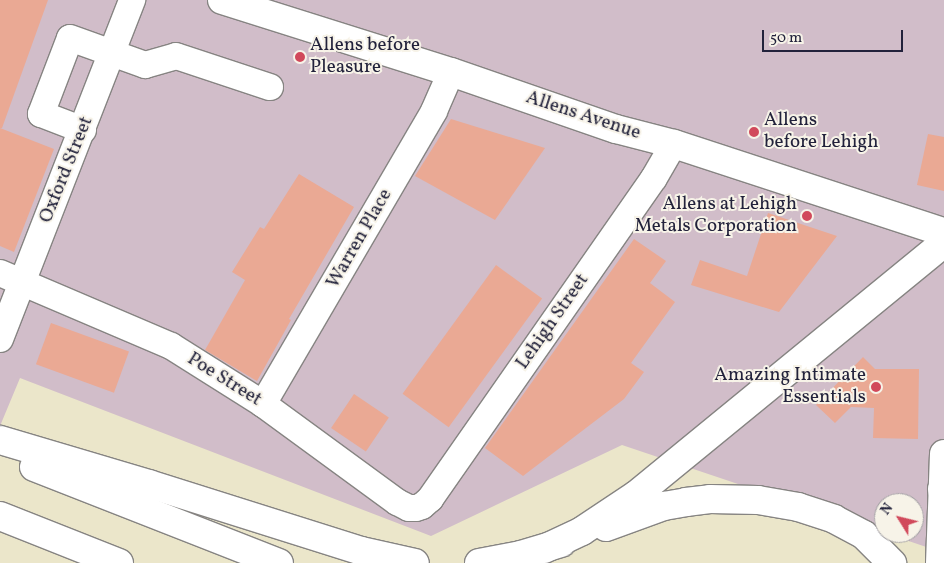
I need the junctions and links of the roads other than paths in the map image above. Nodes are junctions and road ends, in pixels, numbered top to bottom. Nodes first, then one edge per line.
1 (132, 0) edge
2 (222, 0) edge
3 (113, 53) junction
4 (451, 72) junction
5 (270, 87) dead end
6 (83, 130) junction
7 (674, 144) junction
8 (944, 232) edge
9 (944, 243) edge
10 (11, 277) edge
11 (0, 339) edge
12 (263, 404) junction
13 (0, 440) edge
14 (0, 454) edge
15 (944, 454) edge
16 (943, 495) edge
17 (430, 498) joint
18 (0, 516) edge
19 (544, 549) junction
20 (119, 563) edge
21 (279, 563) edge
22 (415, 563) edge
23 (479, 563) edge
24 (892, 563) edge
25 (940, 563) edge

1 - 3 street, Oxford Street
2 - 4 main road, Allens Avenue
3 - 5 street
3 - 6 street, Oxford Street
3 - 6 street
4 - 7 main road, Allens Avenue
4 - 12 street, Warren Place
6 - 10 street, Oxford Street
7 - 8 main road, Allens Avenue
7 - 17 street, Lehigh Street
9 - 19 main road
10 - 11 street, Oxford Street
10 - 12 street, Poe Street
12 - 17 street, Poe Street
13 - 22 main road
14 - 21 main road
15 - 16 main road
16 - 25 main road
18 - 20 main road
19 - 23 main road
19 - 24 main road

